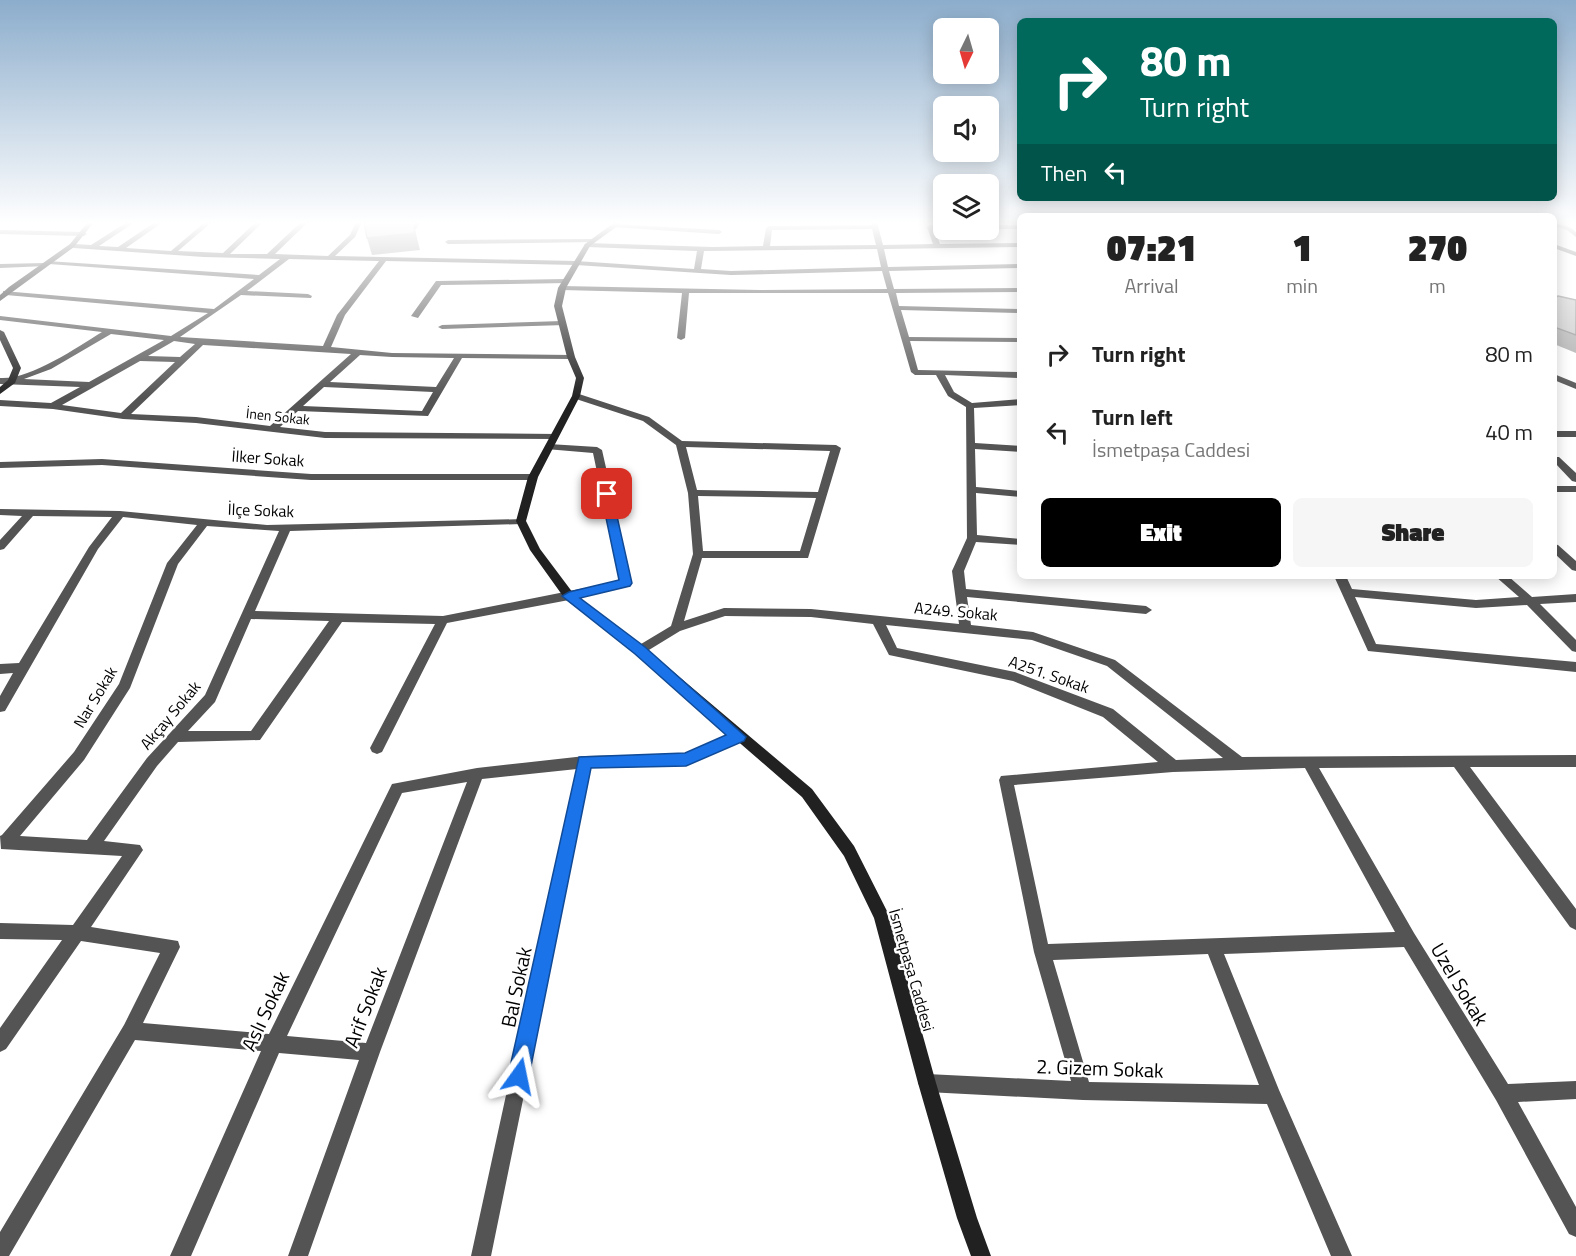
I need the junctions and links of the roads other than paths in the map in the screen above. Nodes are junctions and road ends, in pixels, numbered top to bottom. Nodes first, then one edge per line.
1 (20, 281) edge
2 (255, 281) edge
3 (365, 281) edge
4 (566, 281) edge
5 (888, 281) edge
6 (563, 285) junction
7 (6, 289) edge
8 (1017, 290) edge
9 (686, 291) junction
10 (891, 292) junction
11 (240, 293) junction
12 (308, 296) dead end
13 (0, 299) edge
14 (896, 308) junction
15 (216, 311) junction
16 (1017, 311) edge
17 (415, 316) dead end
18 (0, 318) edge
19 (562, 323) junction
20 (442, 327) dead end
21 (0, 332) edge
22 (110, 332) junction
23 (681, 338) dead end
24 (172, 339) junction
25 (905, 339) junction
26 (1017, 340) edge
27 (201, 342) junction
28 (3, 344) edge
29 (326, 349) junction
30 (357, 353) junction
31 (459, 356) junction
32 (571, 357) junction
33 (138, 358) junction
34 (183, 360) junction
35 (939, 373) junction
36 (1017, 375) edge
37 (1557, 378) edge
38 (0, 381) edge
39 (12, 381) junction
40 (323, 384) junction
41 (90, 385) junction
42 (1576, 386) edge
43 (1557, 387) edge
44 (439, 390) junction
45 (0, 391) edge
46 (576, 396) junction
47 (1017, 402) edge
48 (0, 403) edge
49 (53, 405) junction
50 (969, 406) junction
51 (296, 408) junction
52 (123, 416) junction
53 (271, 430) junction
54 (1557, 434) edge
55 (1576, 434) edge
56 (551, 442) junction
57 (680, 444) junction
58 (970, 446) junction
59 (1017, 449) edge
60 (1557, 460) edge
61 (0, 465) edge
62 (533, 477) junction
63 (1576, 478) edge
64 (1557, 489) edge
65 (1576, 489) edge
66 (972, 490) junction
67 (693, 493) junction
68 (1017, 494) edge
69 (823, 495) junction
70 (0, 512) edge
71 (31, 512) junction
72 (120, 514) junction
73 (521, 521) junction
74 (204, 522) junction
75 (286, 527) junction
76 (972, 538) junction
77 (1017, 542) edge
78 (0, 547) edge
79 (1557, 551) edge
80 (698, 554) junction
81 (1576, 567) edge
82 (1342, 579) edge
83 (1504, 579) edge
84 (960, 592) junction
85 (1349, 592) junction
86 (569, 596) junction
87 (1576, 598) edge
88 (1530, 602) junction
89 (1146, 610) dead end
90 (248, 615) junction
91 (338, 618) junction
92 (443, 620) junction
93 (878, 621) junction
94 (675, 628) junction
95 (965, 628) junction
96 (1576, 648) edge
97 (640, 650) junction
98 (1576, 667) edge
99 (21, 668) junction
100 (0, 669) edge
101 (0, 707) edge
102 (175, 737) junction
103 (738, 737) junction
104 (377, 748) dead end
105 (1576, 761) edge
106 (585, 762) junction
107 (1458, 762) junction
108 (1239, 763) junction
109 (1309, 763) junction
110 (1173, 766) junction
111 (477, 774) junction
112 (3, 842) edge
113 (91, 847) junction
114 (1576, 922) edge
115 (0, 931) edge
116 (78, 933) junction
117 (1408, 939) junction
118 (1212, 946) junction
119 (1041, 951) junction
120 (130, 1031) junction
121 (0, 1043) edge
122 (274, 1043) junction
123 (370, 1052) junction
124 (927, 1083) junction
125 (1576, 1089) edge
126 (1083, 1091) junction
127 (1503, 1093) junction
128 (1272, 1095) junction
129 (1576, 1227) edge
130 (0, 1252) edge
131 (180, 1256) edge
132 (298, 1256) edge
133 (481, 1256) edge
134 (981, 1256) edge
135 (1342, 1256) edge

1 - 7 main road
2 - 11 street
3 - 29 street
4 - 6 main road
5 - 10 street
6 - 9 street
6 - 17 street
6 - 19 main road
7 - 13 main road
7 - 15 street
8 - 10 street
9 - 10 street
9 - 23 street
10 - 14 street
11 - 12 street
11 - 15 street
14 - 16 street
14 - 25 street
15 - 24 street
18 - 22 street
19 - 20 street
19 - 32 main road
21 - 28 main road
22 - 24 street
22 - 39 street
24 - 27 street
24 - 33 street
25 - 26 street
25 - 35 street
27 - 29 street
27 - 34 street
28 - 39 main road
29 - 30 street
30 - 31 street
30 - 40 street
31 - 32 street
31 - 44 street
32 - 46 main road
33 - 34 street
33 - 41 street
34 - 52 street
35 - 36 street
35 - 50 street
37 - 42 street
38 - 39 street
39 - 41 street
39 - 45 main road
40 - 44 street
40 - 51 street
41 - 49 street
42 - 43 street
44 - 51 street
46 - 56 main road
46 - 57 street
47 - 50 street
48 - 49 street, İnen Sokak
49 - 52 street, İnen Sokak
50 - 58 street
51 - 53 street
52 - 53 street, İnen Sokak
53 - 56 street, İnen Sokak
54 - 55 street
56 - 62 main road
56 - 86 street, İnen Sokak
57 - 67 street
57 - 69 street
58 - 59 street
58 - 66 street
60 - 63 street
61 - 62 street, İlker Sokak
62 - 73 main road
64 - 65 street
66 - 68 street
66 - 76 street
67 - 69 street
67 - 80 street
69 - 80 street
70 - 71 street, İlçe Sokak
71 - 72 street, İlçe Sokak
71 - 78 street
72 - 74 street, İlçe Sokak
72 - 99 street
73 - 75 street, İlçe Sokak
73 - 86 main road, İsmetpaşa Caddesi
74 - 75 street, İlçe Sokak
74 - 112 street, Nar Sokak
75 - 90 street, Akçay Sokak
76 - 77 street
76 - 84 street
79 - 81 street
80 - 94 street
82 - 85 street
83 - 88 street
84 - 89 street
84 - 95 street
85 - 88 street
85 - 98 street
86 - 92 street
86 - 97 main road, İsmetpaşa Caddesi
87 - 88 street
88 - 96 street
90 - 91 street
90 - 102 street, Akçay Sokak
91 - 92 street
91 - 102 street
92 - 104 street
93 - 94 street, A249. Sokak
93 - 95 street, A249. Sokak
93 - 110 street, A251. Sokak
94 - 97 street, A249. Sokak
95 - 108 street, A249. Sokak
97 - 103 main road, İsmetpaşa Caddesi
99 - 100 street
99 - 101 street
102 - 113 street, Akçay Sokak
103 - 106 street
103 - 124 main road, İsmetpaşa Caddesi
105 - 107 street
106 - 111 street
106 - 133 street, Bal Sokak
107 - 109 street
107 - 114 street
108 - 109 street
108 - 110 street
109 - 117 street, Uzel Sokak
110 - 119 street
111 - 122 street, Aslı Sokak
111 - 123 street, Arif Sokak
112 - 113 street
113 - 116 street
115 - 116 street
116 - 120 street
116 - 121 street
117 - 118 street
117 - 127 street, Uzel Sokak
118 - 119 street
118 - 128 street
119 - 126 street
120 - 122 street
120 - 130 street
122 - 123 street
122 - 131 street, Aslı Sokak
123 - 132 street, Arif Sokak
124 - 126 street, 2. Gizem Sokak
124 - 134 main road, İsmetpaşa Caddesi
125 - 127 street
126 - 128 street, 2. Gizem Sokak
127 - 129 street, Uzel Sokak
128 - 135 street

